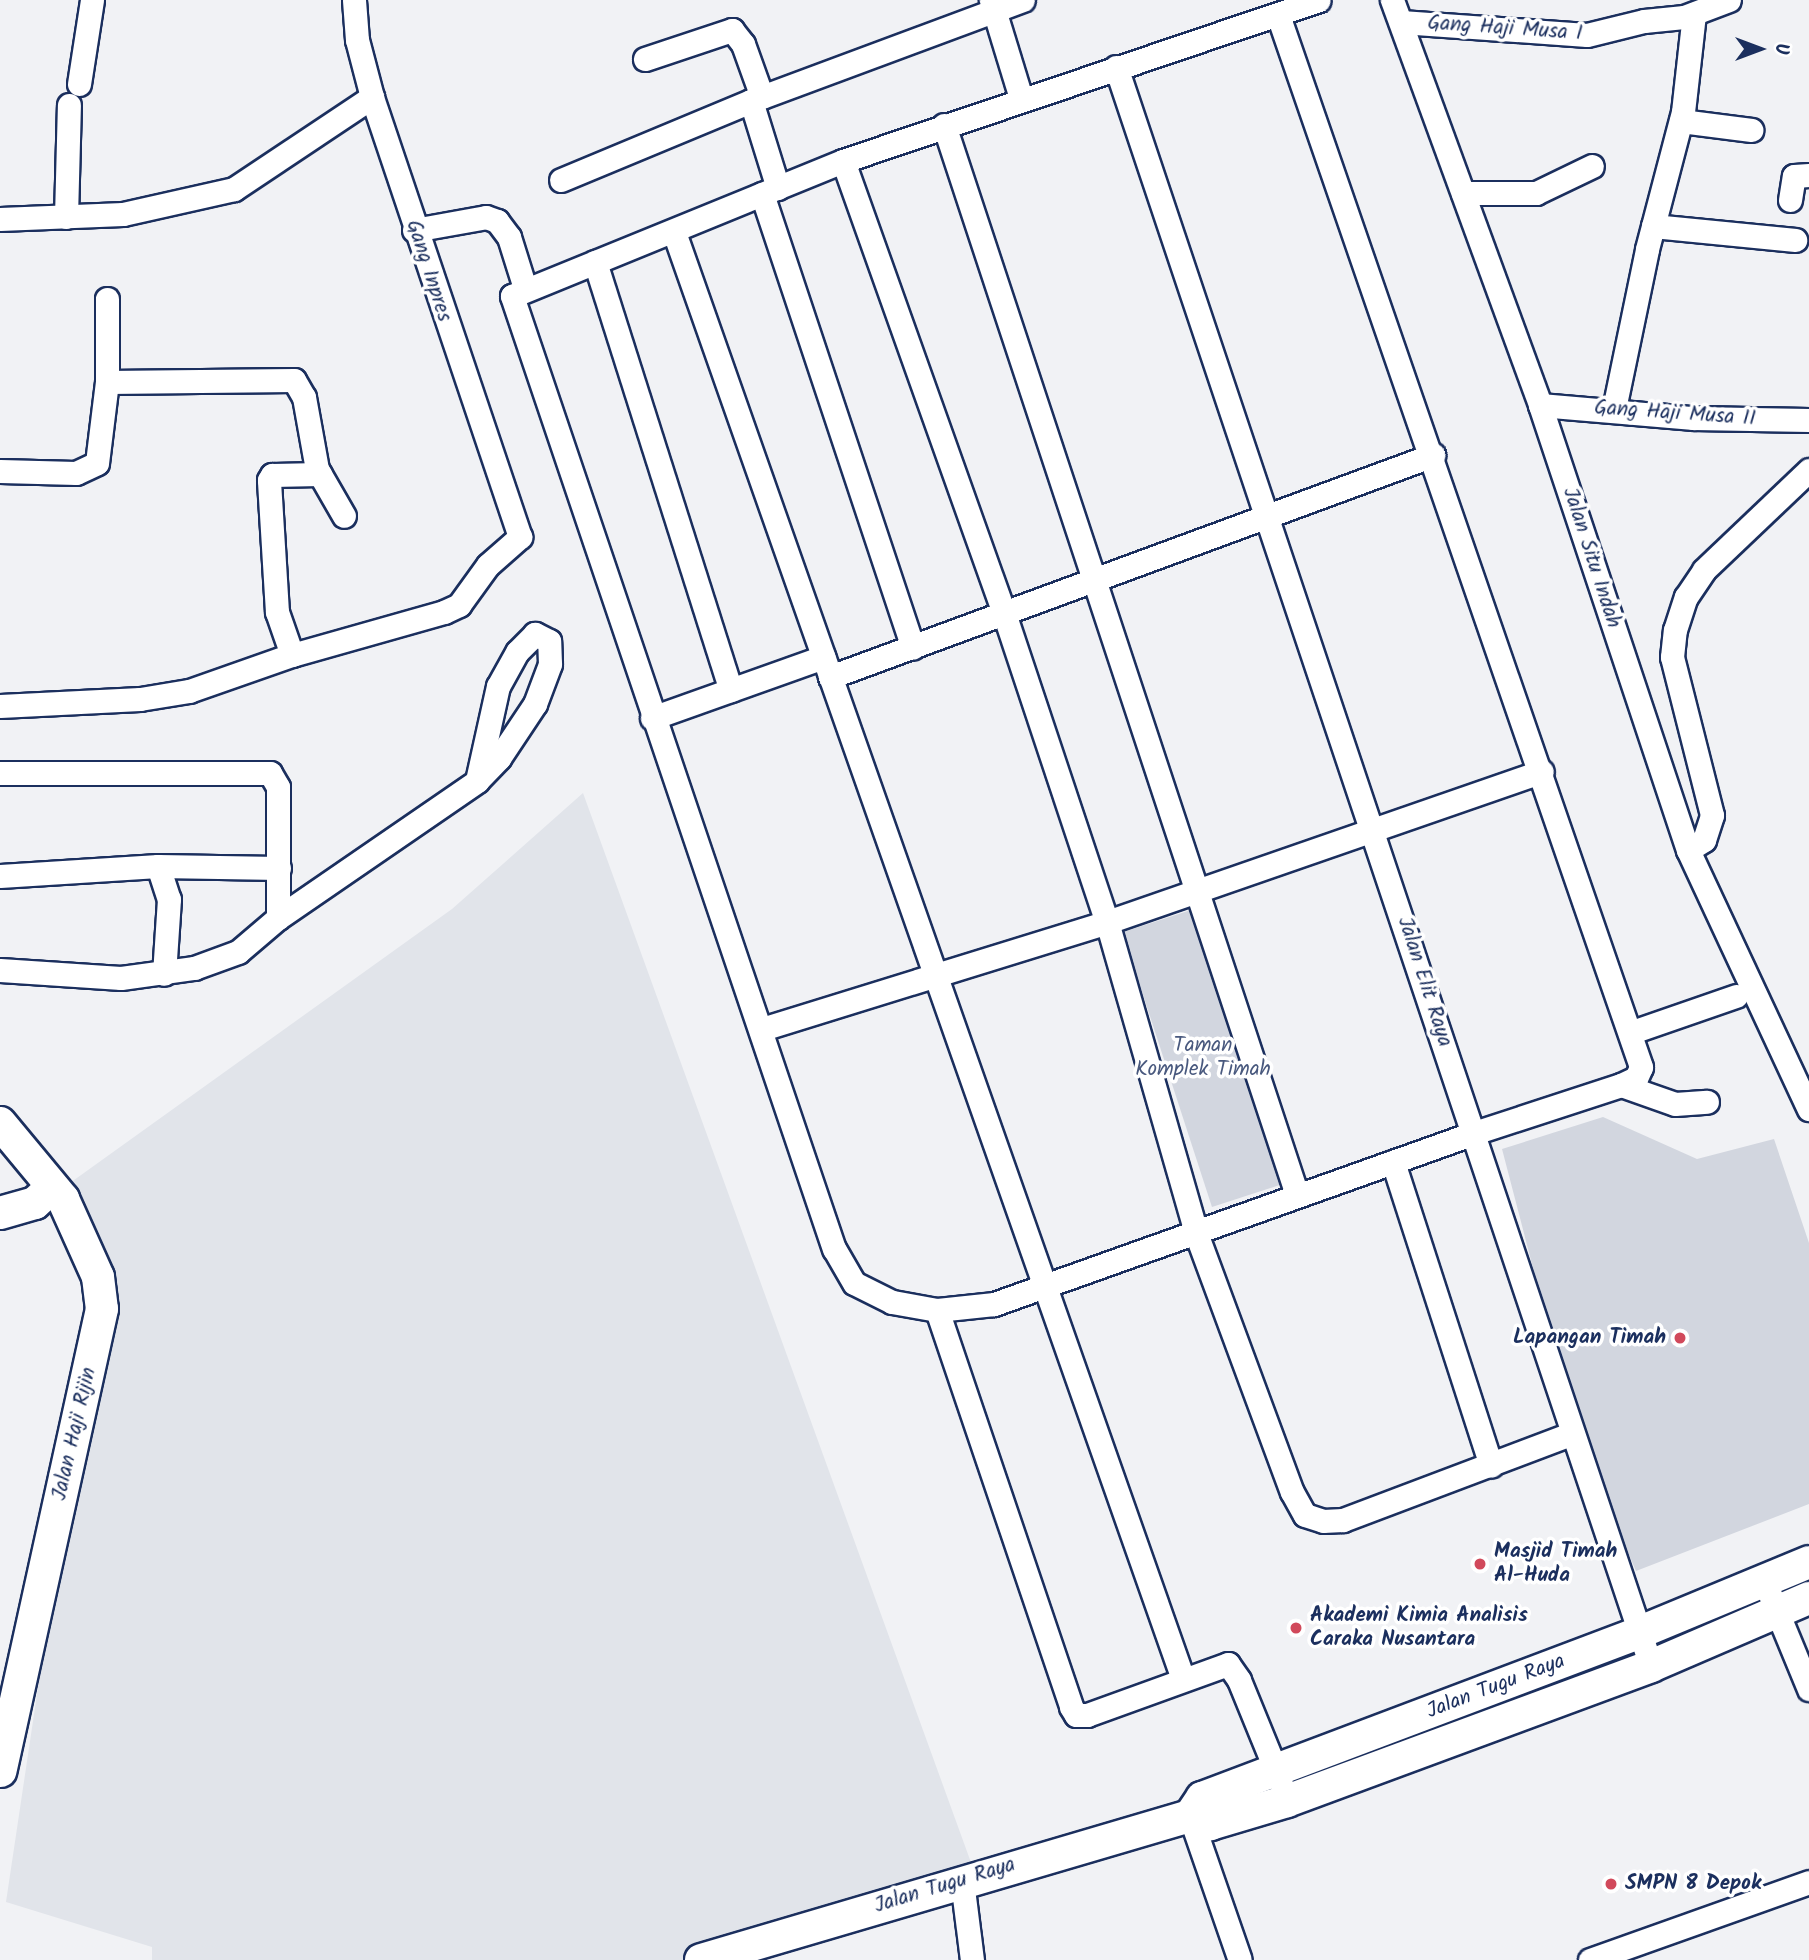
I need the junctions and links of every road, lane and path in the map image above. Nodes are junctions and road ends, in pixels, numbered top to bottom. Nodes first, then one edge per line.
1 (92, 0) edge
2 (354, 0) edge
3 (1023, 0) edge
4 (1319, 0) edge
5 (1392, 0) edge
6 (1729, 0) edge
7 (993, 5) edge
8 (1694, 14) junction
9 (1278, 15) junction
10 (1401, 22) junction
11 (645, 59) dead end
12 (1116, 67) junction
13 (79, 84) dead end
14 (372, 97) junction
15 (1021, 98) junction
16 (757, 99) junction
17 (69, 105) dead end
18 (1681, 121) junction
19 (944, 125) junction
20 (1751, 130) dead end
21 (843, 161) junction
22 (1592, 166) dead end
23 (1809, 175) edge
24 (561, 180) dead end
25 (770, 191) junction
26 (1463, 193) junction
27 (1790, 200) dead end
28 (66, 217) junction
29 (0, 219) edge
30 (1653, 226) junction
31 (415, 230) junction
32 (674, 232) junction
33 (1795, 240) dead end
34 (595, 262) junction
35 (525, 288) junction
36 (107, 299) dead end
37 (107, 382) junction
38 (1541, 405) junction
39 (1614, 409) junction
40 (1809, 419) edge
41 (1433, 455) junction
42 (1809, 470) edge
43 (0, 471) edge
44 (320, 474) junction
45 (1266, 515) junction
46 (344, 516) dead end
47 (1095, 579) junction
48 (1004, 613) junction
49 (913, 647) junction
50 (292, 655) junction
51 (826, 667) junction
52 (731, 690) junction
53 (0, 706) edge
54 (652, 718) junction
55 (1542, 771) junction
56 (0, 773) edge
57 (477, 781) junction
58 (1374, 831) junction
59 (1688, 850) junction
60 (158, 866) junction
61 (279, 868) junction
62 (0, 876) edge
63 (1197, 892) junction
64 (278, 918) junction
65 (1107, 922) junction
66 (0, 970) edge
67 (164, 974) junction
68 (939, 977) junction
69 (1736, 996) dead end
70 (762, 1029) junction
71 (1632, 1032) junction
72 (1800, 1069) edge
73 (1622, 1085) junction
74 (1707, 1102) dead end
75 (1809, 1109) edge
76 (0, 1123) edge
77 (1474, 1133) junction
78 (1393, 1162) junction
79 (52, 1188) junction
80 (1297, 1195) junction
81 (0, 1213) edge
82 (1196, 1233) junction
83 (1043, 1287) junction
84 (937, 1310) junction
85 (1570, 1434) junction
86 (1490, 1466) junction
87 (1809, 1562) edge
88 (1764, 1580) junction
89 (1809, 1598) edge
90 (1778, 1612) junction
91 (1638, 1633) junction
92 (1651, 1666) junction
93 (1183, 1678) junction
94 (1809, 1689) edge
95 (1, 1761) edge
96 (1277, 1771) junction
97 (1287, 1801) junction
98 (1190, 1816) junction
99 (962, 1881) junction
100 (1809, 1882) edge
101 (1640, 1952) edge
102 (701, 1960) edge
103 (972, 1960) edge
104 (1240, 1960) edge
105 (1590, 1960) edge

1 - 13 street
2 - 14 street, Gang Inpres
3 - 7 street
4 - 9 street
5 - 10 street, Jalan Situ Indah
6 - 8 street, Gang Haji Musa I
7 - 15 street
7 - 16 street
8 - 10 street, Gang Haji Musa I
8 - 18 street
9 - 12 street
9 - 41 street
10 - 26 street, Jalan Situ Indah
11 - 16 street
12 - 15 street
12 - 45 street, Jalan Elit Raya
14 - 28 street
14 - 31 street, Gang Inpres
15 - 19 street
16 - 24 street
16 - 25 street
17 - 28 street
18 - 20 street
18 - 30 street
19 - 21 street
19 - 47 street
21 - 25 street
21 - 48 street
22 - 26 street
23 - 27 street
25 - 32 street
25 - 49 street
26 - 38 street, Jalan Situ Indah
28 - 29 street
30 - 33 street
30 - 39 street
31 - 35 street
31 - 50 street, Gang Inpres
32 - 34 street
32 - 51 street
34 - 35 street
34 - 52 street
35 - 54 street
36 - 37 street
37 - 43 street
37 - 44 street
38 - 39 street, Gang Haji Musa II
38 - 59 street, Jalan Situ Indah
39 - 40 street, Gang Haji Musa II
41 - 45 street
41 - 55 street
42 - 59 street
44 - 46 street
44 - 50 street
45 - 47 street
45 - 58 street, Jalan Elit Raya
47 - 48 street
47 - 63 street
48 - 49 street
48 - 65 street
49 - 51 street
50 - 53 street
51 - 52 street
51 - 68 street
52 - 54 street
54 - 70 street
55 - 58 street
55 - 71 street
56 - 61 street
57 - 57 street
57 - 64 street
58 - 63 street
58 - 77 street, Jalan Elit Raya
59 - 72 street, Jalan Situ Indah
60 - 61 street
60 - 62 street
60 - 67 street
61 - 64 street
63 - 65 street
63 - 80 street
64 - 67 street
65 - 68 street
65 - 82 street
66 - 67 street
68 - 70 street
68 - 83 street
69 - 71 street
70 - 84 street
71 - 73 street
72 - 75 street, Jalan Situ Indah
73 - 74 street
73 - 77 street
76 - 79 street, Jalan Haji Rijin
77 - 78 street
77 - 85 street, Jalan Elit Raya
78 - 80 street
78 - 86 street
79 - 81 street
79 - 95 street, Jalan Haji Rijin
80 - 82 street
82 - 83 street
82 - 86 street
83 - 84 street
83 - 93 street
84 - 93 street
85 - 86 street
85 - 91 street, Jalan Elit Raya
87 - 88 street, Jalan Tugu Raya
88 - 90 street
88 - 91 street, Jalan Tugu Raya
89 - 90 street, Jalan Tugu Raya
90 - 92 street, Jalan Tugu Raya
90 - 94 street
91 - 92 street, Jalan Elit Raya
91 - 96 street, Jalan Tugu Raya
92 - 97 street, Jalan Tugu Raya
93 - 96 street
96 - 97 street
96 - 98 street, Jalan Tugu Raya
97 - 98 street, Jalan Tugu Raya
98 - 99 street, Jalan Tugu Raya
98 - 104 street
99 - 102 street, Jalan Tugu Raya
99 - 103 street
100 - 101 street
101 - 105 street

